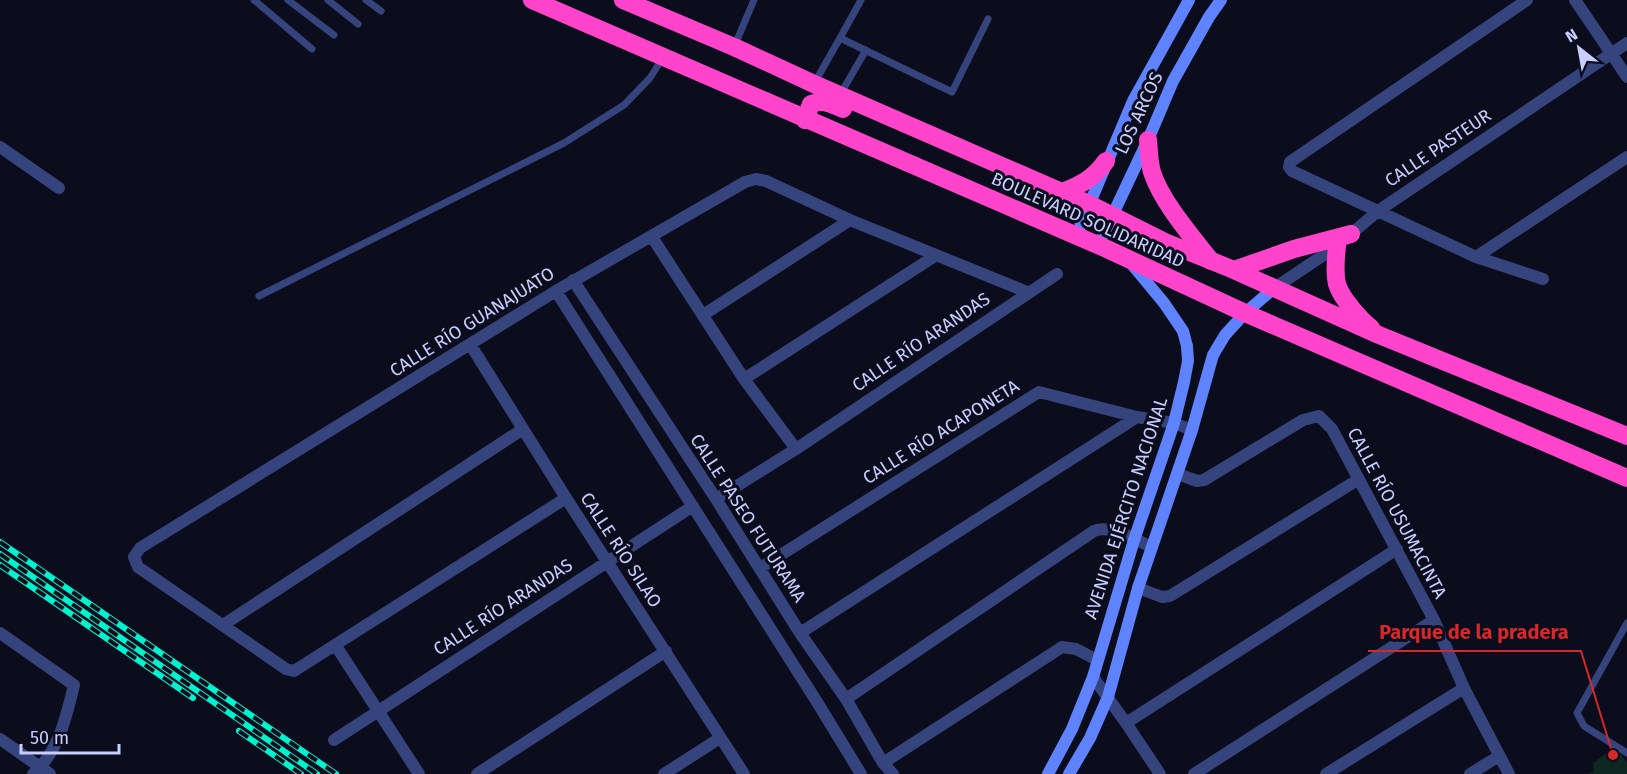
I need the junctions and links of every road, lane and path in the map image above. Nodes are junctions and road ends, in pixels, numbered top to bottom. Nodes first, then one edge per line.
1 (254, 0) edge
2 (288, 0) edge
3 (328, 0) edge
4 (366, 0) edge
5 (532, 0) edge
6 (623, 0) edge
7 (754, 0) edge
8 (861, 0) edge
9 (1189, 0) edge
10 (1221, 0) edge
11 (1527, 0) edge
12 (1575, 0) edge
13 (381, 11) dead end
14 (988, 19) dead end
15 (358, 24) dead end
16 (334, 35) dead end
17 (840, 38) junction
18 (1627, 43) edge
19 (734, 46) junction
20 (312, 49) dead end
21 (866, 50) junction
22 (1612, 54) junction
23 (663, 57) junction
24 (1627, 77) edge
25 (814, 84) junction
26 (839, 95) junction
27 (806, 120) junction
28 (1148, 140) junction
29 (952, 146) junction
30 (0, 147) edge
31 (1627, 157) edge
32 (1106, 161) junction
33 (59, 188) dead end
34 (1062, 192) junction
35 (1089, 204) junction
36 (1378, 211) junction
37 (1112, 215) junction
38 (850, 220) junction
39 (1351, 234) junction
40 (1076, 236) junction
41 (652, 237) junction
42 (1098, 246) junction
43 (1337, 246) junction
44 (935, 256) junction
45 (1476, 257) junction
46 (1129, 261) junction
47 (1212, 263) junction
48 (1234, 270) junction
49 (1057, 274) dead end
50 (1542, 279) dead end
51 (573, 280) junction
52 (1274, 289) junction
53 (556, 291) junction
54 (1027, 292) junction
55 (259, 296) dead end
56 (1245, 313) junction
57 (703, 315) junction
58 (1379, 336) junction
59 (470, 344) junction
60 (744, 379) junction
61 (1137, 417) junction
62 (1174, 423) junction
63 (523, 429) junction
64 (1192, 430) junction
65 (1627, 436) edge
66 (796, 449) junction
67 (1178, 474) junction
68 (701, 478) junction
69 (1359, 478) junction
70 (1627, 478) edge
71 (682, 489) junction
72 (566, 498) junction
73 (716, 499) junction
74 (693, 506) junction
75 (735, 531) junction
76 (1134, 540) junction
77 (717, 543) junction
78 (1152, 547) junction
79 (1397, 549) junction
80 (608, 561) junction
81 (760, 568) junction
82 (1138, 588) junction
83 (1434, 620) junction
84 (1627, 623) edge
85 (223, 625) junction
86 (0, 633) edge
87 (800, 633) junction
88 (336, 646) junction
89 (666, 651) junction
90 (1097, 660) junction
91 (820, 664) junction
92 (800, 675) junction
93 (1093, 677) junction
94 (1464, 688) junction
95 (1108, 697) junction
96 (846, 699) junction
97 (378, 711) junction
98 (1126, 723) junction
99 (720, 738) junction
100 (0, 739) edge
101 (334, 740) dead end
102 (1627, 753) edge
103 (1499, 756) junction
104 (883, 762) junction
105 (41, 772) edge
106 (419, 774) edge
107 (477, 774) edge
108 (664, 774) edge
109 (744, 774) edge
110 (861, 774) edge
111 (892, 774) edge
112 (1048, 774) edge
113 (1069, 774) edge
114 (1160, 774) edge
115 (1194, 774) edge
116 (1326, 774) edge
117 (1470, 774) edge
118 (1509, 774) edge

1 - 20 lane
2 - 16 lane
3 - 15 lane
4 - 13 lane
5 - 23 highway, BOULEVARD SOLIDARIDAD
6 - 19 highway, BOULEVARD SOLIDARIDAD
7 - 19 lane
8 - 17 lane
9 - 32 main road, LOS ARCOS
10 - 28 main road, LOS ARCOS
11 - 36 street
12 - 22 street
14 - 21 lane
17 - 21 lane
17 - 25 lane
18 - 22 street, CALLE PASTEUR
19 - 25 highway, BOULEVARD SOLIDARIDAD
21 - 26 lane
22 - 24 street
22 - 36 street, CALLE PASTEUR
23 - 27 highway, BOULEVARD SOLIDARIDAD
23 - 55 lane
25 - 26 highway, BOULEVARD SOLIDARIDAD
26 - 29 highway, BOULEVARD SOLIDARIDAD
27 - 29 highway
27 - 40 highway, BOULEVARD SOLIDARIDAD
28 - 37 main road, LOS ARCOS
28 - 47 highway
29 - 34 highway, BOULEVARD SOLIDARIDAD
30 - 33 street
31 - 45 street
32 - 34 highway
32 - 35 main road, LOS ARCOS
34 - 35 highway, BOULEVARD SOLIDARIDAD
35 - 37 highway, BOULEVARD SOLIDARIDAD
35 - 40 main road, LOS ARCOS
36 - 39 street, CALLE PASTEUR
36 - 45 street
37 - 42 main road, LOS ARCOS
37 - 47 highway, BOULEVARD SOLIDARIDAD
38 - 41 street, CALLE RÍO GUANAJUATO
38 - 44 street, CALLE RÍO GUANAJUATO
38 - 57 street
39 - 43 street, CALLE PASTEUR
39 - 48 highway
40 - 42 highway, BOULEVARD SOLIDARIDAD
41 - 51 street, CALLE RÍO GUANAJUATO
41 - 57 street
42 - 46 highway, BOULEVARD SOLIDARIDAD
43 - 52 street, CALLE PASTEUR
43 - 58 highway
44 - 54 street, CALLE RÍO GUANAJUATO
44 - 60 street
45 - 50 street
46 - 56 highway, BOULEVARD SOLIDARIDAD
46 - 62 main road, AVENIDA EJÉRCITO NACIONAL
47 - 48 highway, BOULEVARD SOLIDARIDAD
48 - 52 highway, BOULEVARD SOLIDARIDAD
49 - 54 street, CALLE RÍO ARANDAS
51 - 53 street, CALLE RÍO GUANAJUATO
51 - 68 street, CALLE PASEO FUTURAMA
52 - 56 main road, AVENIDA EJÉRCITO NACIONAL
52 - 58 highway, BOULEVARD SOLIDARIDAD
53 - 59 street, CALLE RÍO GUANAJUATO
53 - 71 street
54 - 66 street, CALLE RÍO ARANDAS
56 - 64 main road, AVENIDA EJÉRCITO NACIONAL
56 - 70 highway, BOULEVARD SOLIDARIDAD
57 - 60 street
58 - 65 highway, BOULEVARD SOLIDARIDAD
59 - 63 street, CALLE RÍO SILAO
59 - 85 street, CALLE RÍO GUANAJUATO
60 - 66 street
61 - 62 street, CALLE RÍO ACAPONETA
61 - 81 street, CALLE RÍO ACAPONETA
61 - 87 street
62 - 64 street, CALLE RÍO ACAPONETA
62 - 76 main road, AVENIDA EJÉRCITO NACIONAL
63 - 72 street, CALLE RÍO SILAO
63 - 85 street
64 - 67 main road, AVENIDA EJÉRCITO NACIONAL
66 - 73 street, CALLE RÍO ARANDAS
67 - 69 street, CALLE RÍO USUMACINTA
67 - 78 main road, AVENIDA EJÉRCITO NACIONAL
68 - 71 street
68 - 73 street, CALLE PASEO FUTURAMA
69 - 79 street, CALLE RÍO USUMACINTA
69 - 82 street
71 - 74 street
72 - 80 street, CALLE RÍO SILAO
72 - 88 street
73 - 75 street, CALLE PASEO FUTURAMA
74 - 77 street
74 - 80 street, CALLE RÍO ARANDAS
75 - 77 street
75 - 81 street, CALLE PASEO FUTURAMA
76 - 78 street
76 - 90 main road, AVENIDA EJÉRCITO NACIONAL
76 - 96 street
77 - 92 street
78 - 82 main road, AVENIDA EJÉRCITO NACIONAL
79 - 83 street, CALLE RÍO USUMACINTA
79 - 98 street
80 - 89 street, CALLE RÍO SILAO
80 - 97 street, CALLE RÍO ARANDAS
81 - 87 street, CALLE PASEO FUTURAMA
82 - 95 main road, AVENIDA EJÉRCITO NACIONAL
83 - 94 street, CALLE RÍO USUMACINTA
83 - 115 street
84 - 102 lane
85 - 88 street, CALLE RÍO GUANAJUATO
86 - 105 street
87 - 91 street, CALLE PASEO FUTURAMA
88 - 97 street
89 - 99 street, CALLE RÍO SILAO
89 - 107 street
90 - 93 main road, AVENIDA EJÉRCITO NACIONAL
90 - 104 street
91 - 92 street
91 - 96 street, CALLE PASEO FUTURAMA
92 - 110 street
93 - 95 street
93 - 112 main road, AVENIDA EJÉRCITO NACIONAL
94 - 103 street, CALLE RÍO USUMACINTA
94 - 116 street
95 - 98 street
95 - 113 main road, AVENIDA EJÉRCITO NACIONAL
96 - 104 street, CALLE PASEO FUTURAMA
97 - 101 street, CALLE RÍO ARANDAS
97 - 106 street
98 - 114 street
99 - 108 street
99 - 109 street, CALLE RÍO SILAO
100 - 105 street
103 - 117 street
103 - 118 street, CALLE RÍO USUMACINTA
104 - 111 street, CALLE PASEO FUTURAMA

